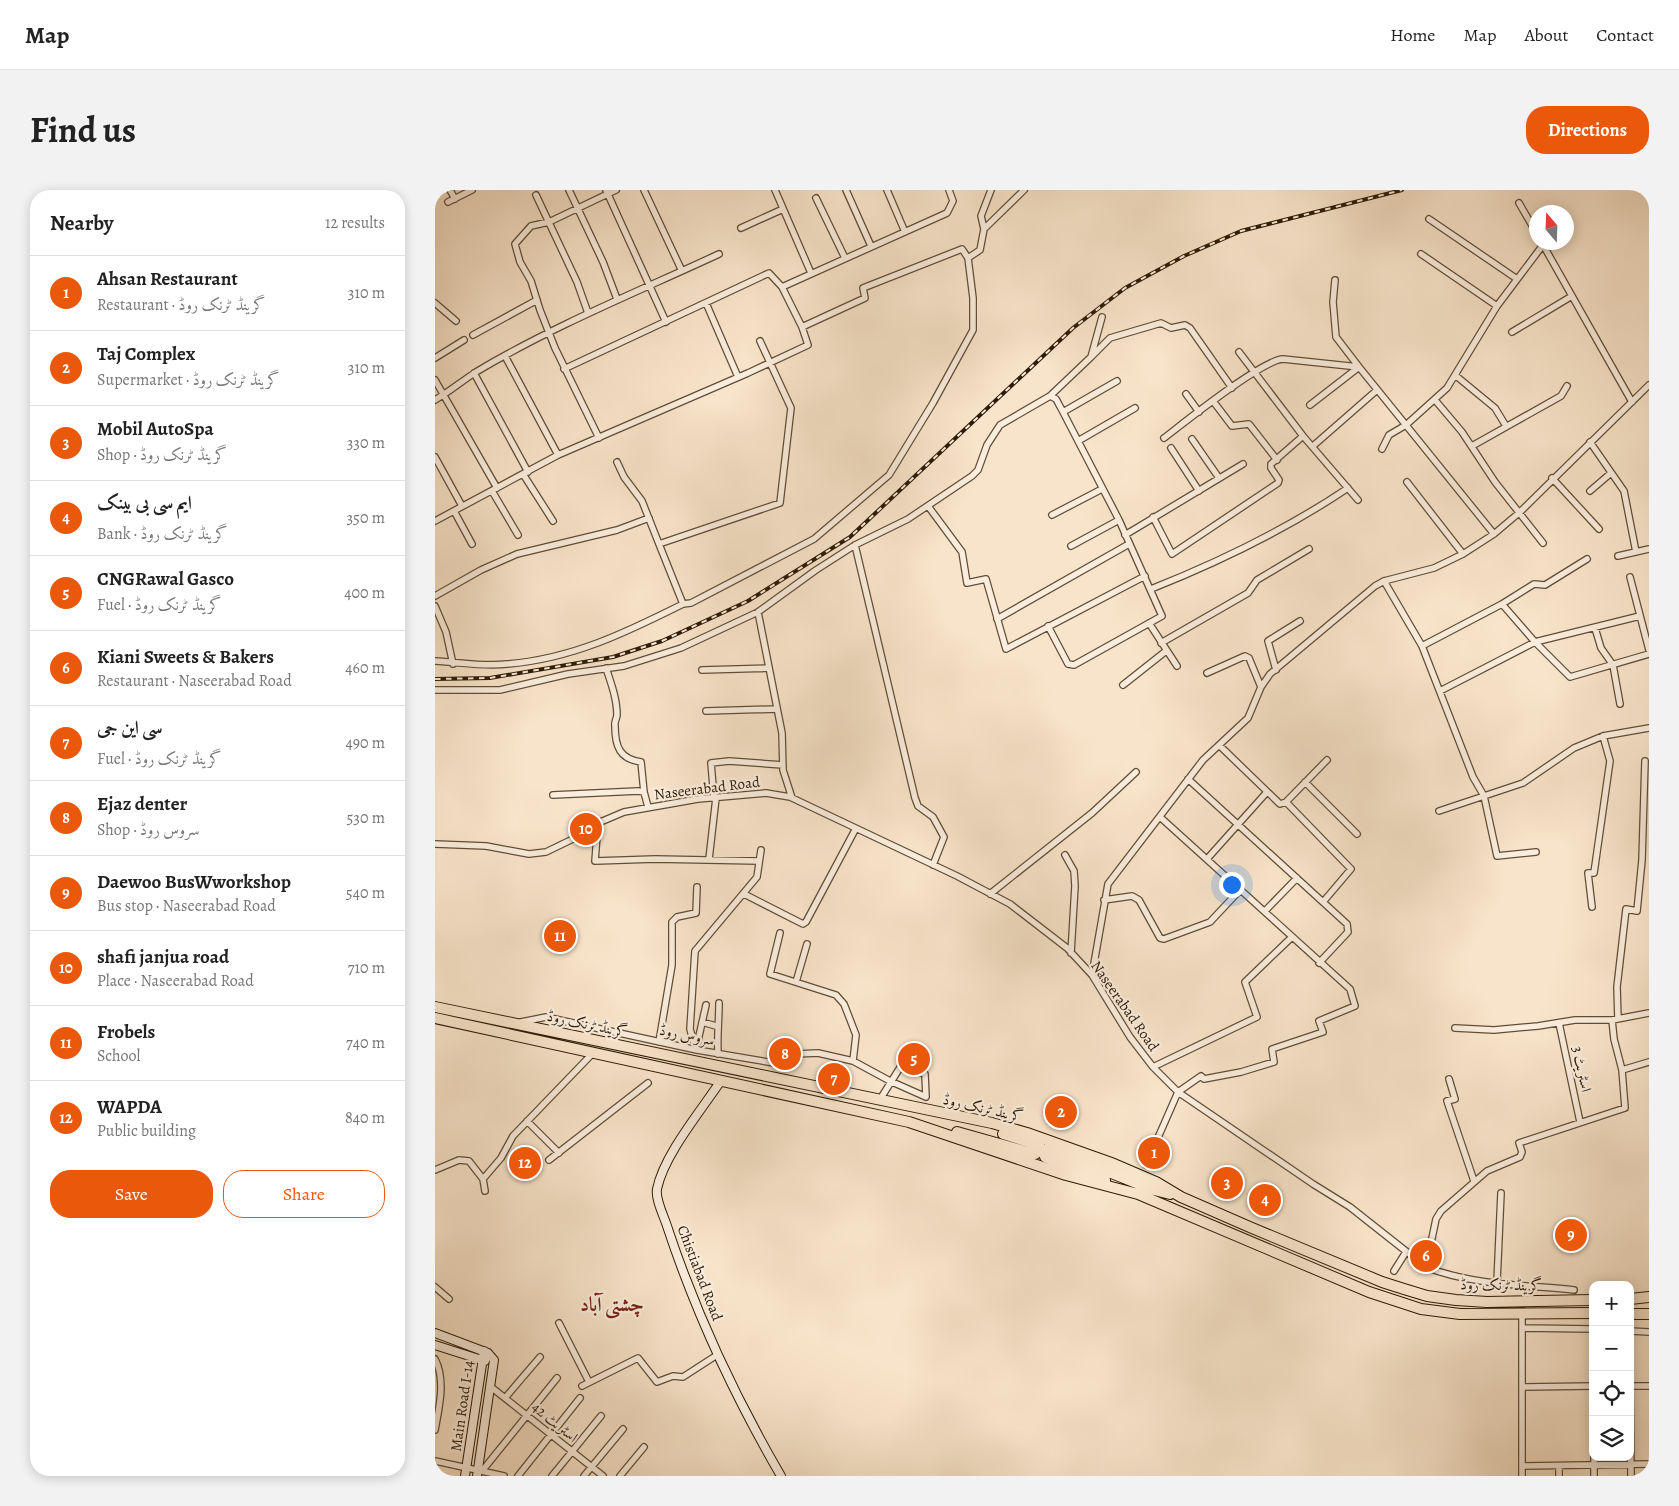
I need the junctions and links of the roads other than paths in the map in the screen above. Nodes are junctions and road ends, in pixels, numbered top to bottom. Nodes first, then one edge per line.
1 (451, 190) edge
2 (473, 190) edge
3 (569, 190) edge
4 (616, 190) edge
5 (644, 190) edge
6 (775, 190) edge
7 (846, 190) edge
8 (887, 190) edge
9 (949, 190) edge
10 (991, 190) edge
11 (1024, 190) edge
12 (606, 192) edge
13 (536, 195) dead end
14 (816, 198) dead end
15 (455, 199) junction
16 (448, 202) dead end
17 (1519, 203) dead end
18 (579, 208) junction
19 (783, 209) junction
20 (1429, 219) dead end
21 (1529, 220) edge
22 (549, 222) junction
23 (741, 228) dead end
24 (984, 229) junction
25 (905, 232) junction
26 (871, 246) junction
27 (1538, 250) edge
28 (1545, 250) edge
29 (719, 254) dead end
30 (1421, 254) dead end
31 (845, 258) junction
32 (968, 258) junction
33 (682, 271) junction
34 (811, 273) junction
35 (1517, 279) junction
36 (1335, 280) dead end
37 (651, 285) junction
38 (782, 287) junction
39 (1572, 296) junction
40 (617, 299) junction
41 (537, 300) junction
42 (435, 303) edge
43 (706, 303) junction
44 (1497, 306) junction
45 (588, 313) junction
46 (1102, 317) dead end
47 (456, 321) dead end
48 (666, 322) junction
49 (802, 327) junction
50 (549, 332) junction
51 (1511, 332) dead end
52 (473, 335) dead end
53 (464, 340) dead end
54 (760, 341) dead end
55 (1239, 352) dead end
56 (505, 356) junction
57 (1091, 357) junction
58 (435, 358) edge
59 (770, 363) junction
60 (1359, 367) junction
61 (564, 369) junction
62 (1255, 372) junction
63 (474, 373) junction
64 (1455, 375) junction
65 (738, 377) junction
66 (435, 380) edge
67 (1117, 381) dead end
68 (1649, 385) edge
69 (1567, 386) dead end
70 (1232, 388) junction
71 (1377, 390) junction
72 (444, 394) junction
73 (1186, 394) dead end
74 (1050, 396) junction
75 (435, 400) edge
76 (1435, 400) junction
77 (1213, 401) junction
78 (1632, 402) junction
79 (1309, 405) dead end
80 (1135, 408) dead end
81 (1063, 412) junction
82 (1199, 412) junction
83 (1406, 425) junction
84 (1506, 426) junction
85 (1303, 436) junction
86 (599, 438) junction
87 (1164, 438) dead end
88 (1192, 439) dead end
89 (1078, 441) junction
90 (1590, 442) junction
91 (1313, 446) junction
92 (1472, 446) junction
93 (1171, 448) dead end
94 (1382, 449) dead end
95 (558, 455) junction
96 (435, 457) edge
97 (1277, 460) junction
98 (617, 462) dead end
99 (1243, 464) dead end
100 (526, 473) junction
101 (1611, 473) junction
102 (1219, 478) junction
103 (1552, 478) junction
104 (1407, 482) dead end
105 (1347, 488) junction
106 (1102, 489) junction
107 (494, 490) junction
108 (1199, 491) junction
109 (1590, 491) dead end
110 (1358, 500) dead end
111 (462, 506) junction
112 (929, 506) junction
113 (454, 511) junction
114 (1520, 512) junction
115 (1052, 516) dead end
116 (1153, 517) junction
117 (649, 518) junction
118 (435, 520) edge
119 (1119, 520) junction
120 (553, 521) dead end
121 (1599, 529) dead end
122 (1494, 534) junction
123 (518, 535) dead end
124 (1125, 535) junction
125 (1543, 543) dead end
126 (472, 544) dead end
127 (659, 544) junction
128 (1129, 544) junction
129 (855, 545) junction
130 (1071, 546) dead end
131 (1309, 549) dead end
132 (1649, 549) edge
133 (1635, 552) junction
134 (1463, 554) junction
135 (1619, 556) dead end
136 (1587, 559) dead end
137 (1145, 576) junction
138 (1631, 577) dead end
139 (1384, 581) junction
140 (1151, 589) junction
141 (435, 596) edge
142 (683, 604) junction
143 (1502, 604) junction
144 (435, 606) edge
145 (758, 612) junction
146 (1640, 616) junction
147 (997, 618) junction
148 (1300, 621) dead end
149 (1149, 623) junction
150 (1048, 626) junction
151 (1595, 628) junction
152 (1535, 642) junction
153 (1161, 643) junction
154 (1422, 646) junction
155 (1649, 650) edge
156 (1166, 651) junction
157 (1649, 654) edge
158 (435, 661) edge
159 (453, 664) junction
160 (1613, 665) junction
161 (1177, 666) dead end
162 (606, 668) junction
163 (769, 668) junction
164 (702, 670) dead end
165 (1276, 670) junction
166 (1207, 672) dead end
167 (1123, 685) dead end
168 (1261, 687) junction
169 (435, 690) edge
170 (1440, 691) junction
171 (1620, 704) dead end
172 (777, 708) junction
173 (706, 711) dead end
174 (1649, 728) edge
175 (1603, 736) junction
176 (1220, 746) junction
177 (1327, 760) dead end
178 (1645, 761) dead end
179 (783, 764) junction
180 (1136, 772) dead end
181 (1188, 779) junction
182 (1305, 782) junction
183 (644, 792) junction
184 (1267, 792) junction
185 (553, 795) dead end
186 (1485, 796) junction
187 (715, 798) junction
188 (792, 798) junction
189 (1285, 802) junction
190 (648, 807) junction
191 (1439, 811) dead end
192 (1160, 817) junction
193 (598, 823) junction
194 (1238, 825) junction
195 (855, 830) junction
196 (1357, 834) dead end
197 (435, 844) edge
198 (761, 850) dead end
199 (1536, 852) dead end
200 (1065, 855) dead end
201 (709, 859) junction
202 (1207, 859) junction
203 (1646, 860) edge
204 (759, 861) junction
205 (933, 865) junction
206 (1297, 878) junction
207 (697, 888) dead end
208 (1241, 889) junction
209 (744, 894) junction
210 (990, 894) junction
211 (1104, 900) junction
212 (1323, 902) junction
213 (1592, 907) dead end
214 (1265, 911) junction
215 (780, 933) dead end
216 (1291, 937) junction
217 (807, 944) dead end
218 (1071, 953) junction
219 (1319, 963) junction
220 (1092, 975) junction
221 (796, 982) junction
222 (435, 1000) edge
223 (719, 1003) dead end
224 (706, 1005) dead end
225 (435, 1007) edge
226 (463, 1013) junction
227 (1649, 1013) edge
228 (435, 1019) edge
229 (1615, 1020) junction
230 (702, 1022) junction
231 (1559, 1023) junction
232 (515, 1024) junction
233 (716, 1026) junction
234 (1455, 1028) dead end
235 (659, 1042) junction
236 (697, 1048) junction
237 (593, 1053) junction
238 (718, 1054) junction
239 (853, 1061) junction
240 (1649, 1062) edge
241 (1153, 1067) junction
242 (1622, 1070) junction
243 (1449, 1079) dead end
244 (889, 1081) junction
245 (719, 1082) junction
246 (648, 1083) dead end
247 (1178, 1092) junction
248 (879, 1101) junction
249 (928, 1111) junction
250 (527, 1121) junction
251 (909, 1122) junction
252 (1581, 1122) junction
253 (559, 1153) junction
254 (549, 1160) dead end
255 (1146, 1165) dead end
256 (435, 1170) edge
257 (483, 1178) junction
258 (1474, 1181) junction
259 (485, 1191) dead end
260 (1501, 1193) dead end
261 (1138, 1194) junction
262 (1181, 1197) junction
263 (1406, 1252) junction
264 (1426, 1267) junction
265 (1394, 1271) dead end
266 (1497, 1282) junction
267 (435, 1287) edge
268 (1574, 1290) dead end
269 (449, 1299) dead end
270 (1634, 1299) edge
271 (1649, 1299) edge
272 (1589, 1300) edge
273 (1522, 1313) junction
274 (1589, 1313) edge
275 (1634, 1314) edge
276 (1649, 1314) edge
277 (559, 1324) dead end
278 (1522, 1328) junction
279 (1589, 1329) edge
280 (1634, 1331) edge
281 (1649, 1332) edge
282 (435, 1333) edge
283 (435, 1345) edge
284 (484, 1351) junction
285 (717, 1355) junction
286 (540, 1356) dead end
287 (435, 1359) edge
288 (483, 1360) junction
289 (495, 1364) junction
290 (557, 1378) dead end
291 (589, 1382) junction
292 (582, 1386) dead end
293 (1523, 1386) junction
294 (1589, 1386) edge
295 (1634, 1386) edge
296 (1649, 1386) edge
297 (491, 1387) junction
298 (505, 1398) junction
299 (580, 1398) dead end
300 (526, 1416) junction
301 (601, 1416) dead end
302 (1630, 1416) edge
303 (623, 1429) dead end
304 (435, 1430) edge
305 (550, 1435) junction
306 (644, 1447) dead end
307 (571, 1452) junction
308 (1594, 1461) edge
309 (435, 1462) edge
310 (1649, 1464) edge
311 (1631, 1465) junction
312 (1523, 1466) junction
313 (1559, 1466) junction
314 (1594, 1466) junction
315 (467, 1467) junction
316 (591, 1468) junction
317 (479, 1472) edge
318 (465, 1476) edge
319 (504, 1476) edge
320 (518, 1476) edge
321 (552, 1476) edge
322 (584, 1476) edge
323 (603, 1476) edge
324 (621, 1476) edge
325 (781, 1476) edge
326 (1522, 1476) edge
327 (1559, 1476) edge
328 (1594, 1476) edge
329 (1631, 1476) edge

1 - 15 street
2 - 15 street
3 - 18 street
4 - 12 street
5 - 33 street
6 - 19 street
7 - 26 street
8 - 25 street
9 - 25 street
10 - 24 street
11 - 24 street
12 - 18 street
12 - 37 street
13 - 22 street
14 - 31 street
15 - 16 street
17 - 21 street
18 - 22 street
18 - 40 street
19 - 23 street
19 - 34 street
20 - 35 street
22 - 41 street
22 - 45 street
24 - 32 street
25 - 26 street
26 - 31 street
27 - 35 street
28 - 39 street
29 - 33 street
30 - 44 street
31 - 34 street
32 - 49 street
32 - 142 street
33 - 37 street
34 - 38 street
35 - 44 street
36 - 60 street
37 - 40 street
37 - 48 street
38 - 43 street
38 - 49 street
39 - 51 street
39 - 78 street
40 - 45 street
41 - 50 street
41 - 52 street
42 - 47 street
43 - 48 street
43 - 65 street
44 - 64 street
45 - 50 street
46 - 57 street
48 - 61 street
49 - 59 street
50 - 56 street
50 - 61 street
53 - 58 street
54 - 59 street
55 - 62 street
56 - 63 street
56 - 95 street
57 - 70 street
57 - 74 street
59 - 65 street
59 - 127 street
60 - 62 street
60 - 71 street
60 - 79 street
61 - 86 street
62 - 70 street
62 - 85 street
63 - 72 street
63 - 100 street
64 - 76 street
64 - 84 street
65 - 86 street
66 - 72 street
67 - 81 street
68 - 78 street
69 - 84 street
70 - 77 street
71 - 83 street
71 - 91 street
72 - 75 street
72 - 107 street
73 - 82 street
74 - 81 street
74 - 112 street
76 - 83 street
76 - 92 street
77 - 82 street
77 - 97 street
78 - 90 street
80 - 89 street
81 - 89 street
82 - 87 street
83 - 94 street
83 - 122 street
84 - 92 street
85 - 91 street
85 - 97 street
86 - 95 street
88 - 102 street
89 - 106 street
90 - 101 street
90 - 103 street
91 - 105 street
92 - 114 street
93 - 108 street
95 - 100 street
96 - 111 street
97 - 116 street
98 - 117 street
99 - 102 street
100 - 107 street
100 - 120 street
101 - 109 street
101 - 133 street
102 - 108 street
103 - 114 street
103 - 121 street
104 - 134 street
105 - 110 street
105 - 140 street
106 - 115 street
106 - 119 street
107 - 111 street
107 - 123 street
108 - 116 street
111 - 113 street
112 - 129 street
112 - 147 street
113 - 118 street
113 - 126 street
114 - 122 street
114 - 125 street
116 - 124 street
117 - 127 street
117 - 141 street
119 - 124 street
119 - 130 street
122 - 134 street
124 - 128 street
127 - 142 street
128 - 137 street
128 - 147 street
129 - 145 street
129 - 205 street
131 - 153 street
132 - 133 street
133 - 135 street
134 - 139 street
136 - 143 street
137 - 140 street
137 - 150 street
138 - 146 street
139 - 154 street
139 - 165 street
140 - 149 street
142 - 159 street
143 - 152 street
143 - 154 street
144 - 159 street
145 - 162 street
145 - 163 street
146 - 151 street
146 - 155 street
147 - 150 street
148 - 165 street
149 - 150 street
149 - 153 street
151 - 152 street
151 - 160 street
152 - 160 street
152 - 170 street
153 - 156 street
154 - 170 street
156 - 161 street
156 - 167 street
157 - 160 street
158 - 159 street
160 - 171 street
162 - 169 street
162 - 183 street
163 - 164 street
163 - 172 street
165 - 168 street
166 - 168 street
168 - 176 street
170 - 186 street
172 - 173 street
172 - 179 street
174 - 175 street
175 - 186 street
175 - 213 street
176 - 181 street
176 - 184 street
177 - 182 street
178 - 203 street
179 - 187 street
179 - 188 street
180 - 210 street
181 - 192 street
181 - 194 street
182 - 189 street
182 - 196 street
183 - 185 street
183 - 190 street
184 - 189 street
184 - 194 street
186 - 191 street
186 - 199 street
187 - 188 street, Naseerabad Road
187 - 190 street, Naseerabad Road
187 - 201 street
188 - 195 street, Naseerabad Road
189 - 212 street
190 - 193 street, Naseerabad Road
192 - 202 street
192 - 211 street
193 - 197 street, Naseerabad Road
193 - 201 street
194 - 202 street
194 - 206 street
195 - 205 street, Naseerabad Road
195 - 209 street
198 - 204 street
200 - 218 street
201 - 204 street
202 - 208 street
203 - 229 street
204 - 209 street
205 - 210 street, Naseerabad Road
206 - 212 street
206 - 214 street
207 - 235 street
208 - 211 street
208 - 214 street
209 - 236 street
210 - 218 street, Naseerabad Road
211 - 220 street
212 - 219 street
214 - 216 street
215 - 221 street
216 - 219 street
216 - 241 street
217 - 221 street
218 - 220 street, Naseerabad Road
219 - 247 street
220 - 241 street, Naseerabad Road
221 - 239 street
222 - 226 highway
223 - 233 street
224 - 230 street
225 - 226 highway, گرینڈ ٹرنک روڈ
226 - 232 highway, گرینڈ ٹرنک روڈ
227 - 229 street
228 - 237 highway, گرینڈ ٹرنک روڈ
229 - 231 street
229 - 242 street
230 - 233 street
230 - 236 street
231 - 234 street
231 - 252 street, اسٹریٹ 3
232 - 235 street, سروس روڈ
232 - 248 highway, گرینڈ ٹرنک روڈ
233 - 238 street
235 - 236 street, سروس روڈ
236 - 238 street, سروس روڈ
237 - 245 highway, گرینڈ ٹرنک روڈ
237 - 250 street
238 - 239 street, سروس روڈ
239 - 244 street, سروس روڈ
240 - 242 street
241 - 247 street, Naseerabad Road
242 - 252 street
243 - 258 street
244 - 244 street, سروس روڈ
244 - 248 street
245 - 251 highway, گرینڈ ٹرنک روڈ
245 - 285 main road, Chistiabad Road
246 - 253 street
247 - 255 street
247 - 263 street, Naseerabad Road
248 - 249 highway, گرینڈ ٹرنک روڈ
249 - 251 highway
249 - 262 highway, گرینڈ ٹرنک روڈ
250 - 253 street
250 - 257 street
251 - 261 highway, گرینڈ ٹرنک روڈ
252 - 258 street
253 - 254 street
256 - 257 street
257 - 259 street
258 - 264 street
260 - 266 street
261 - 262 highway
261 - 273 highway, گرینڈ ٹرنک روڈ
262 - 272 highway, گرینڈ ٹرنک روڈ
263 - 264 street, Naseerabad Road
263 - 265 street
264 - 266 street, Naseerabad Road
266 - 268 street, Naseerabad Road
267 - 269 street
270 - 271 highway
273 - 274 highway, گرینڈ ٹرنک روڈ
273 - 278 street
275 - 276 highway
277 - 291 street
278 - 279 street
278 - 293 street
280 - 281 street
282 - 284 main road
283 - 288 main road
284 - 288 main road, Main Road I-14
284 - 289 main road, Main Road I-14
285 - 291 street
285 - 325 main road, Chistiabad Road
286 - 298 street
287 - 304 street
288 - 289 main road
288 - 315 main road, Main Road I-14
289 - 297 main road, Main Road I-14
290 - 300 street
291 - 292 street
293 - 294 street
293 - 312 street
295 - 296 street
297 - 298 street, اسٹریٹ 42
297 - 317 main road, Main Road I-14
298 - 300 street, اسٹریٹ 42
299 - 305 street
300 - 305 street, اسٹریٹ 42
300 - 317 street
301 - 307 street
302 - 311 street
303 - 316 street
305 - 307 street, اسٹریٹ 42
305 - 320 street
306 - 324 street
307 - 316 street, اسٹریٹ 42
307 - 321 street
308 - 314 street
309 - 315 street
310 - 311 street
311 - 314 street
311 - 329 street
312 - 313 street
312 - 326 street
313 - 314 street
313 - 327 street
314 - 328 street
315 - 317 street
315 - 318 main road, Main Road I-14
316 - 322 street
316 - 323 street, اسٹریٹ 42
317 - 319 street

